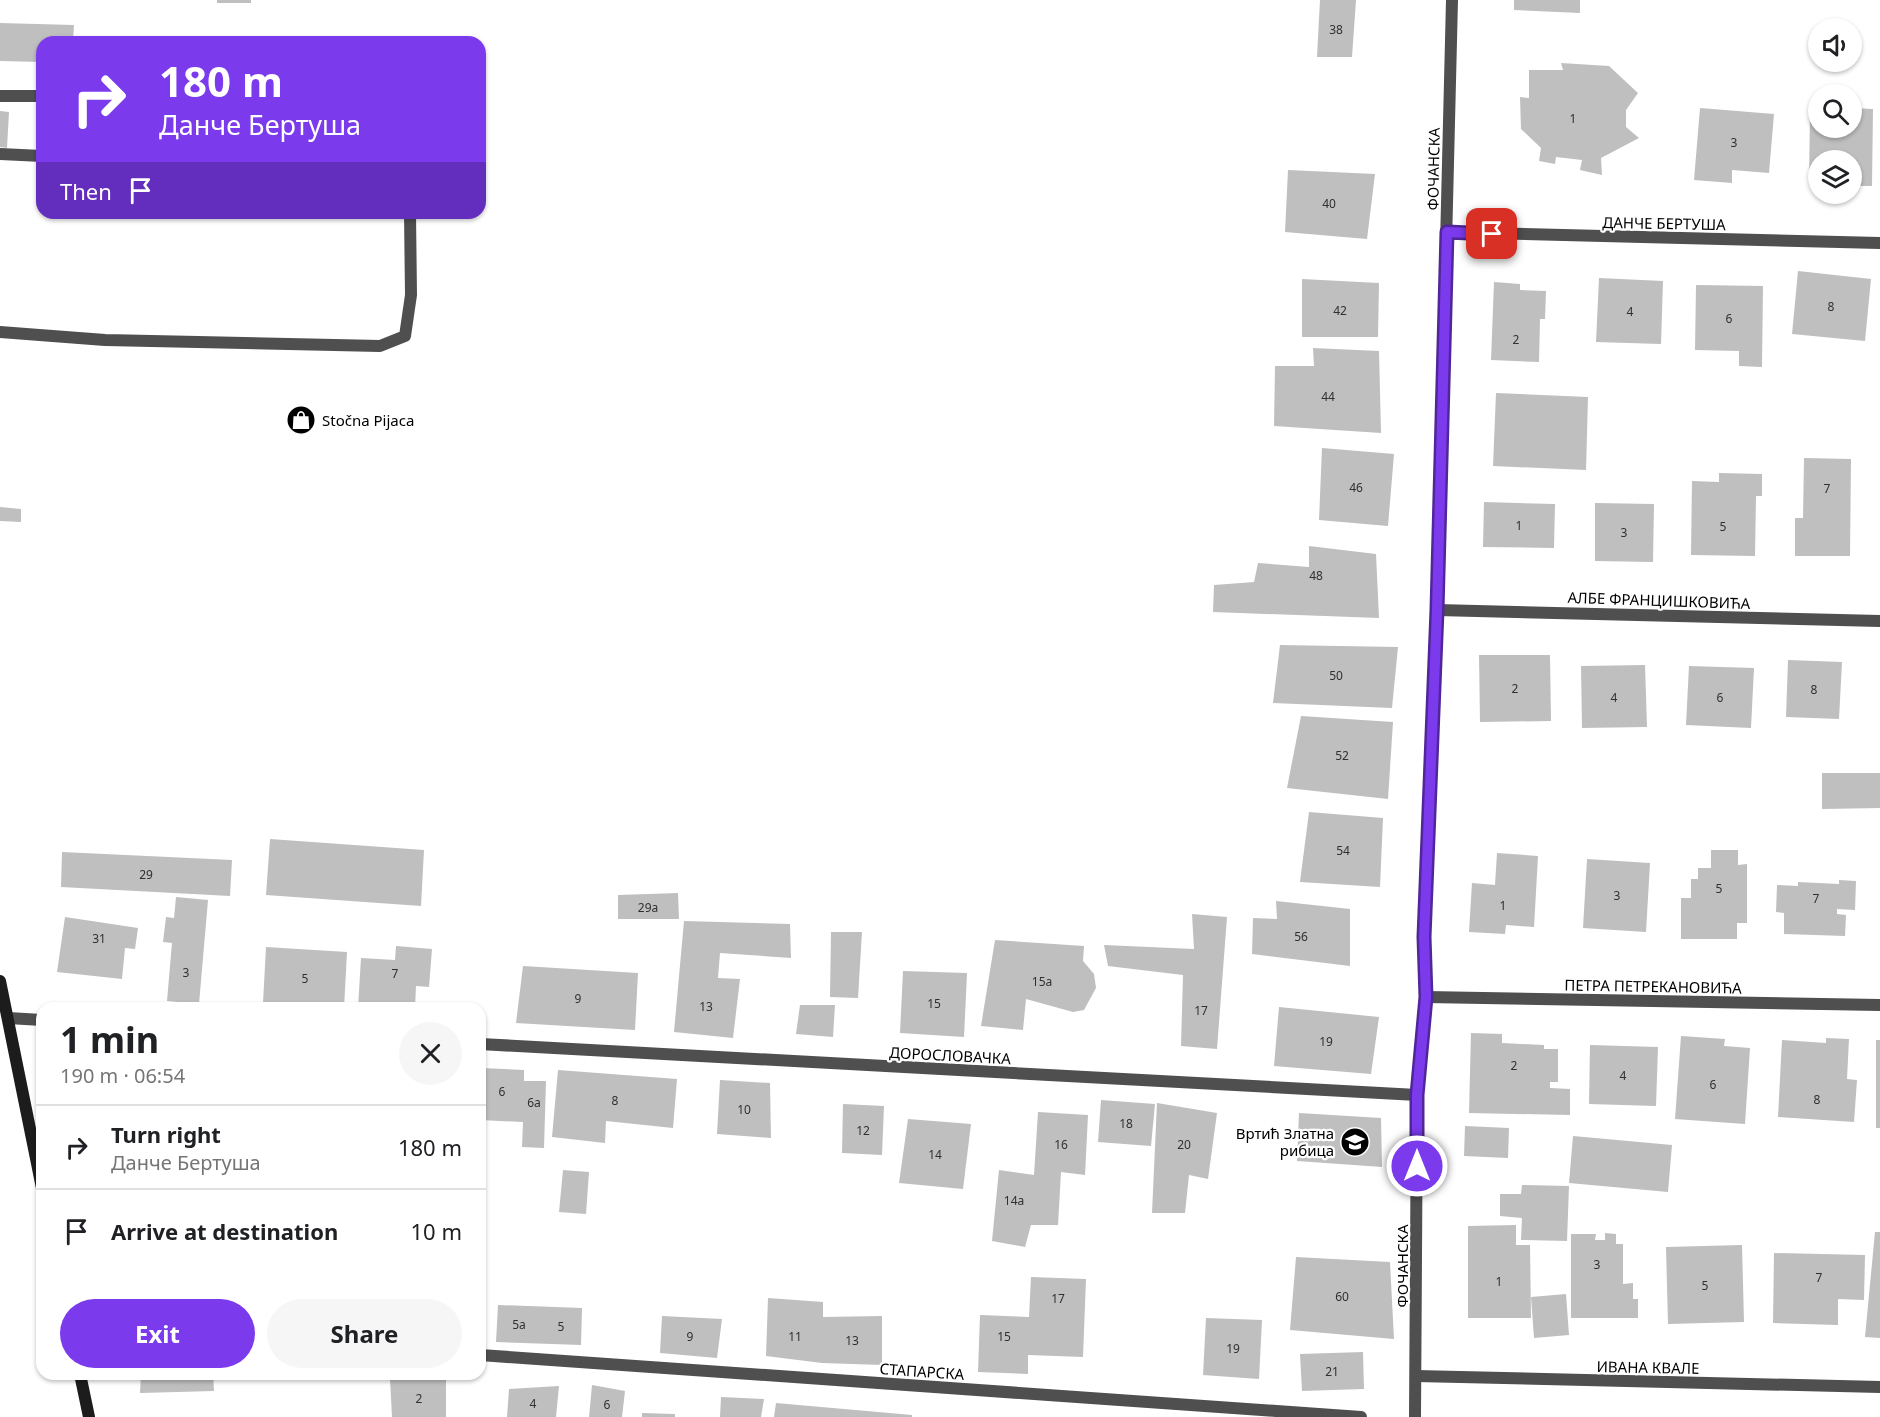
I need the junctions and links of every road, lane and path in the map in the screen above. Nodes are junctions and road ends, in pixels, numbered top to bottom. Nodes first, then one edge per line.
1 (1452, 0) edge
2 (0, 96) edge
3 (36, 96) edge
4 (0, 154) edge
5 (36, 156) edge
6 (410, 219) edge
7 (1447, 232) junction
8 (1880, 243) edge
9 (0, 332) edge
10 (1437, 610) junction
11 (1880, 621) edge
12 (0, 981) edge
13 (1426, 997) junction
14 (1880, 1005) edge
15 (8, 1018) junction
16 (36, 1020) edge
17 (486, 1044) edge
18 (1417, 1095) junction
19 (36, 1158) edge
20 (486, 1355) edge
21 (1416, 1376) junction
22 (81, 1380) edge
23 (1880, 1387) edge
24 (89, 1417) edge
25 (1361, 1417) edge
26 (1415, 1417) edge

1 - 7 street, ФОЧАНСКА
2 - 3 street
4 - 5 street
6 - 9 street
7 - 8 street, ДАНЧЕ БЕРТУША
7 - 10 street, ФОЧАНСКА
10 - 11 street, АЛБЕ ФРАНЦИШКОВИЋА
10 - 13 street, ФОЧАНСКА
12 - 15 street
13 - 14 street, ПЕТРА ПЕТРЕКАНОВИЋА
13 - 18 street, ФОЧАНСКА
15 - 16 street
15 - 19 street
17 - 18 street, ДОРОСЛОВАЧКА
18 - 21 street, ФОЧАНСКА
20 - 25 street, СТАПАРСКА
21 - 23 street, ИВАНА КВАЛЕ
21 - 26 street, ФОЧАНСКА
22 - 24 street

